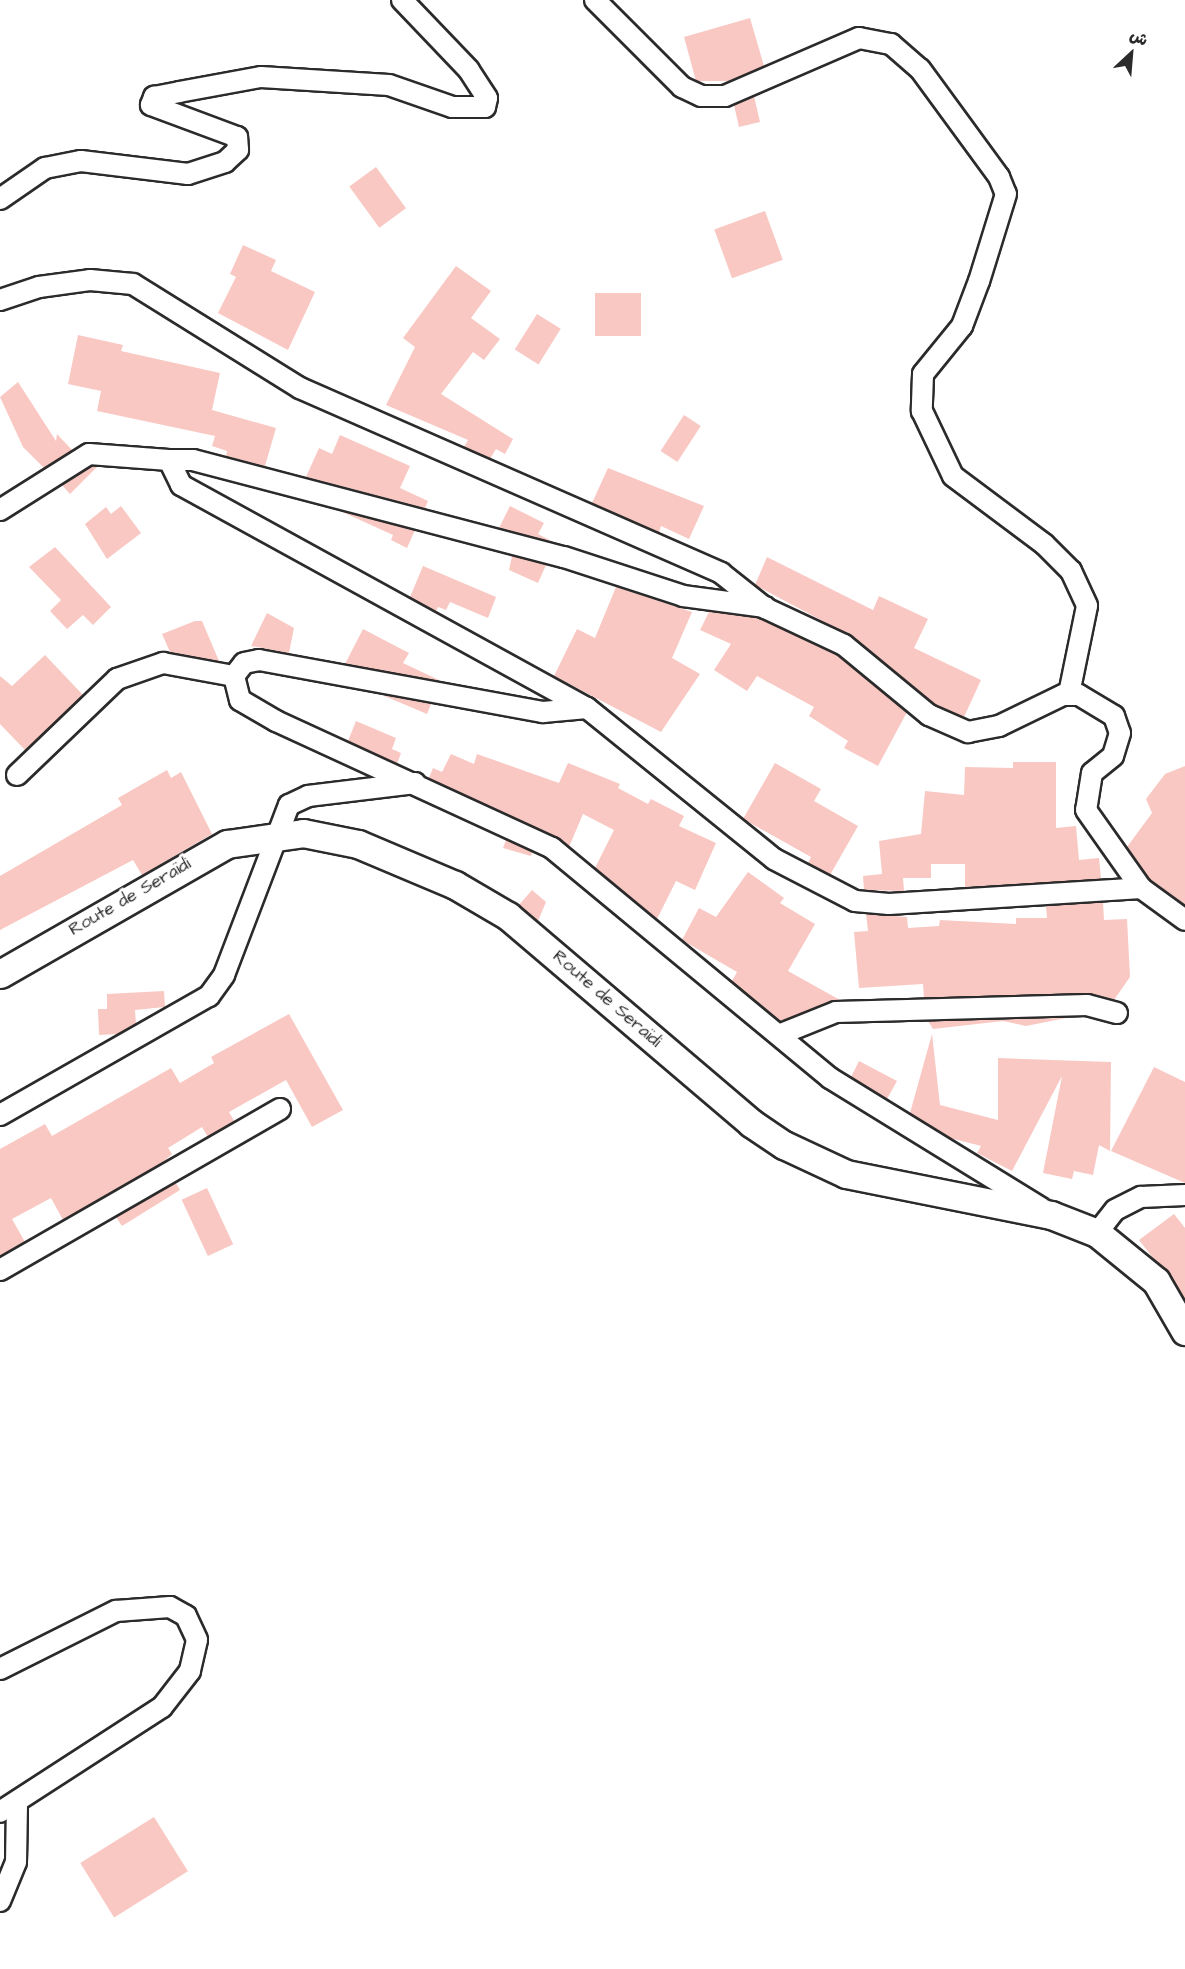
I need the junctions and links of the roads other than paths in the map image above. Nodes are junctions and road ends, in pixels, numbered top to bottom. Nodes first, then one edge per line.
1 (402, 0) edge
2 (595, 0) edge
3 (0, 199) edge
4 (0, 300) edge
5 (169, 460) junction
6 (0, 510) edge
7 (765, 608) junction
8 (234, 676) junction
9 (1069, 694) junction
10 (587, 708) junction
11 (16, 775) dead end
12 (415, 783) junction
13 (276, 834) junction
14 (1141, 888) junction
15 (1185, 920) edge
16 (0, 974) edge
17 (1118, 1012) dead end
18 (781, 1034) junction
19 (280, 1109) dead end
20 (0, 1114) edge
21 (1185, 1195) edge
22 (1051, 1215) junction
23 (1097, 1233) junction
24 (0, 1270) edge
25 (1185, 1330) edge
26 (0, 1669) edge
27 (17, 1802) junction
28 (0, 1812) edge
29 (0, 1901) edge

1 - 3 street
2 - 9 street
4 - 7 street
5 - 6 street
5 - 7 street
5 - 10 street
7 - 9 street
8 - 10 street
8 - 11 street
8 - 12 street
9 - 14 street
10 - 14 street
12 - 13 street
12 - 18 street
13 - 16 street, Route de Seraïdi
13 - 20 street
13 - 22 street, Route de Seraïdi
14 - 15 street
17 - 18 street
18 - 22 street
19 - 24 street
21 - 23 street
22 - 23 street, Route de Seraïdi
23 - 25 street, Route de Seraïdi
26 - 27 street
27 - 28 street
27 - 29 street

